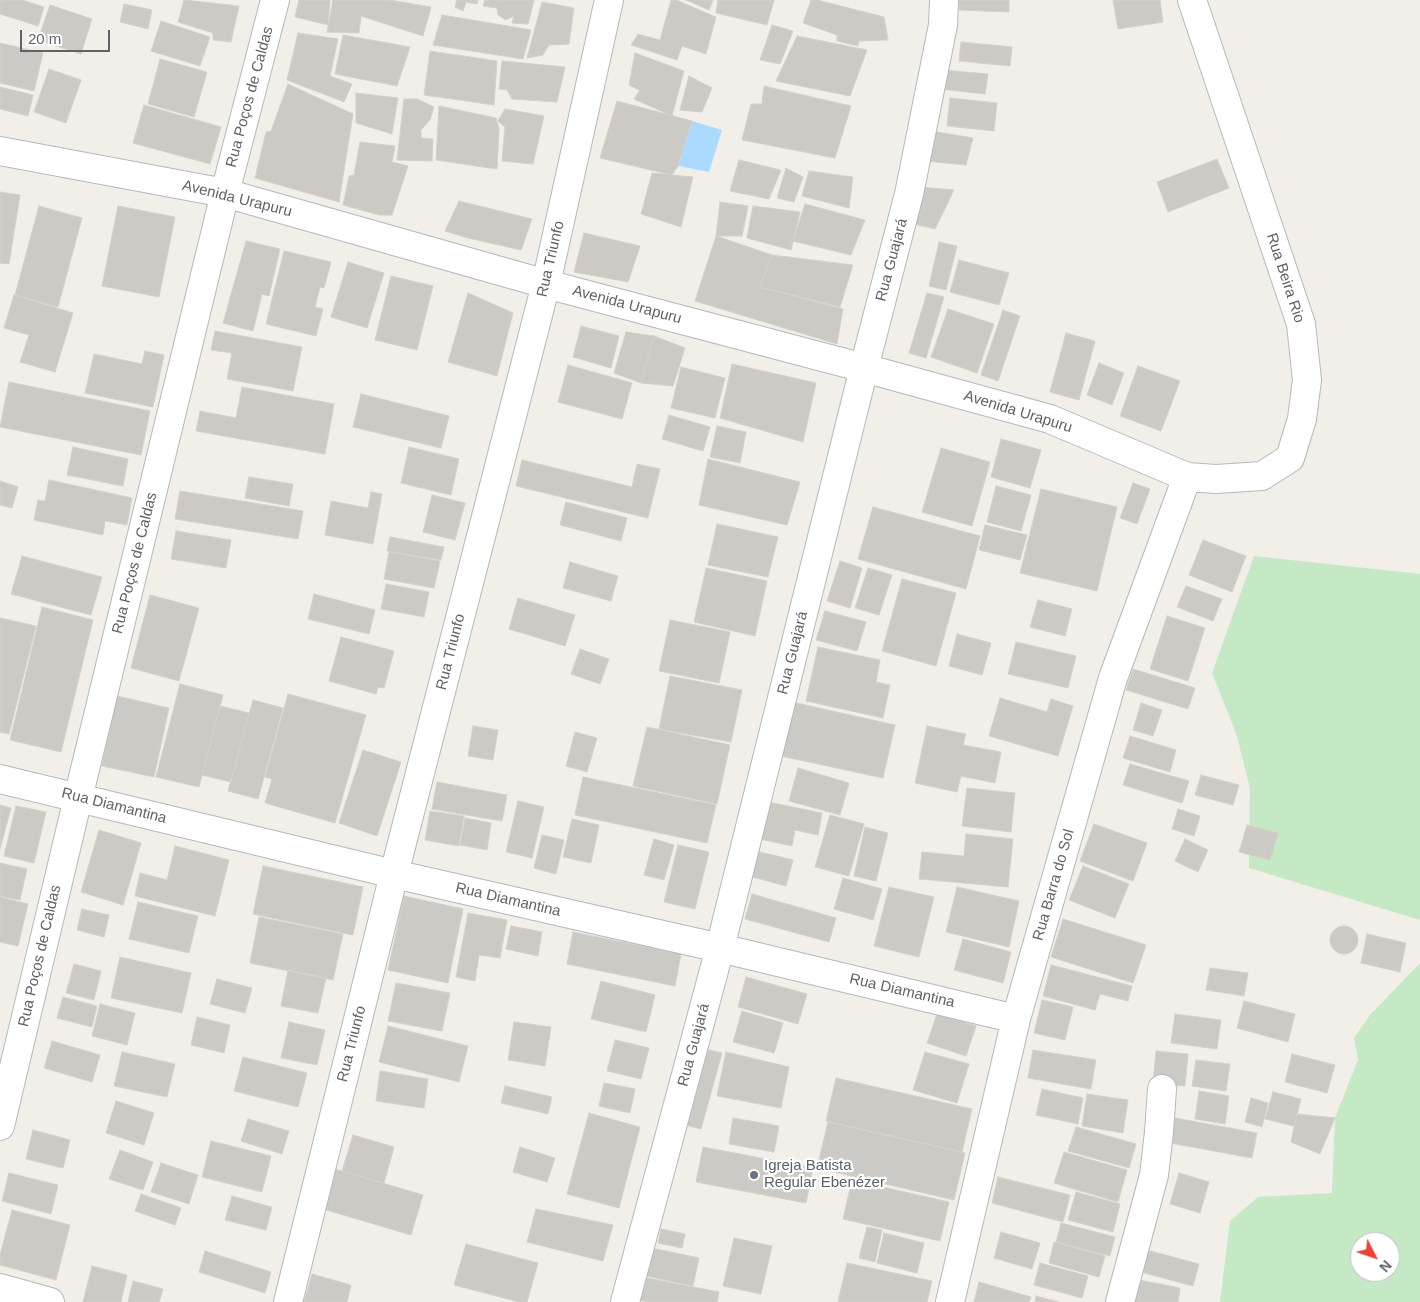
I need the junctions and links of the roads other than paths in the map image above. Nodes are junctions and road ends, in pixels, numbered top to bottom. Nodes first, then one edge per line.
1 (275, 0) edge
2 (609, 0) edge
3 (944, 0) edge
4 (1192, 0) edge
5 (0, 151) edge
6 (225, 193) junction
7 (546, 284) junction
8 (864, 368) junction
9 (1187, 477) junction
10 (0, 779) edge
11 (78, 798) junction
12 (394, 874) junction
13 (720, 948) junction
14 (1016, 1019) junction
15 (1162, 1089) dead end
16 (0, 1126) edge
17 (0, 1288) edge
18 (50, 1302) edge
19 (288, 1302) edge
20 (625, 1302) edge
21 (950, 1302) edge
22 (1120, 1302) edge

1 - 6 street, Rua Poços de Caldas
2 - 7 street, Rua Triunfo
3 - 8 street, Rua Guajará
4 - 9 street, Rua Beira Rio
5 - 6 street, Avenida Urapuru
6 - 7 street, Avenida Urapuru
6 - 11 street, Rua Poços de Caldas
7 - 8 street, Avenida Urapuru
7 - 12 street, Rua Triunfo
8 - 9 street, Avenida Urapuru
8 - 13 street, Rua Guajará
9 - 14 street, Rua Barra do Sol
10 - 11 street, Rua Diamantina
11 - 12 street, Rua Diamantina
11 - 16 street, Rua Poços de Caldas
12 - 13 street, Rua Diamantina
12 - 19 street, Rua Triunfo
13 - 14 street, Rua Diamantina
13 - 20 street, Rua Guajará
14 - 21 street, Rua Barra do Sol
15 - 22 street
17 - 18 street

